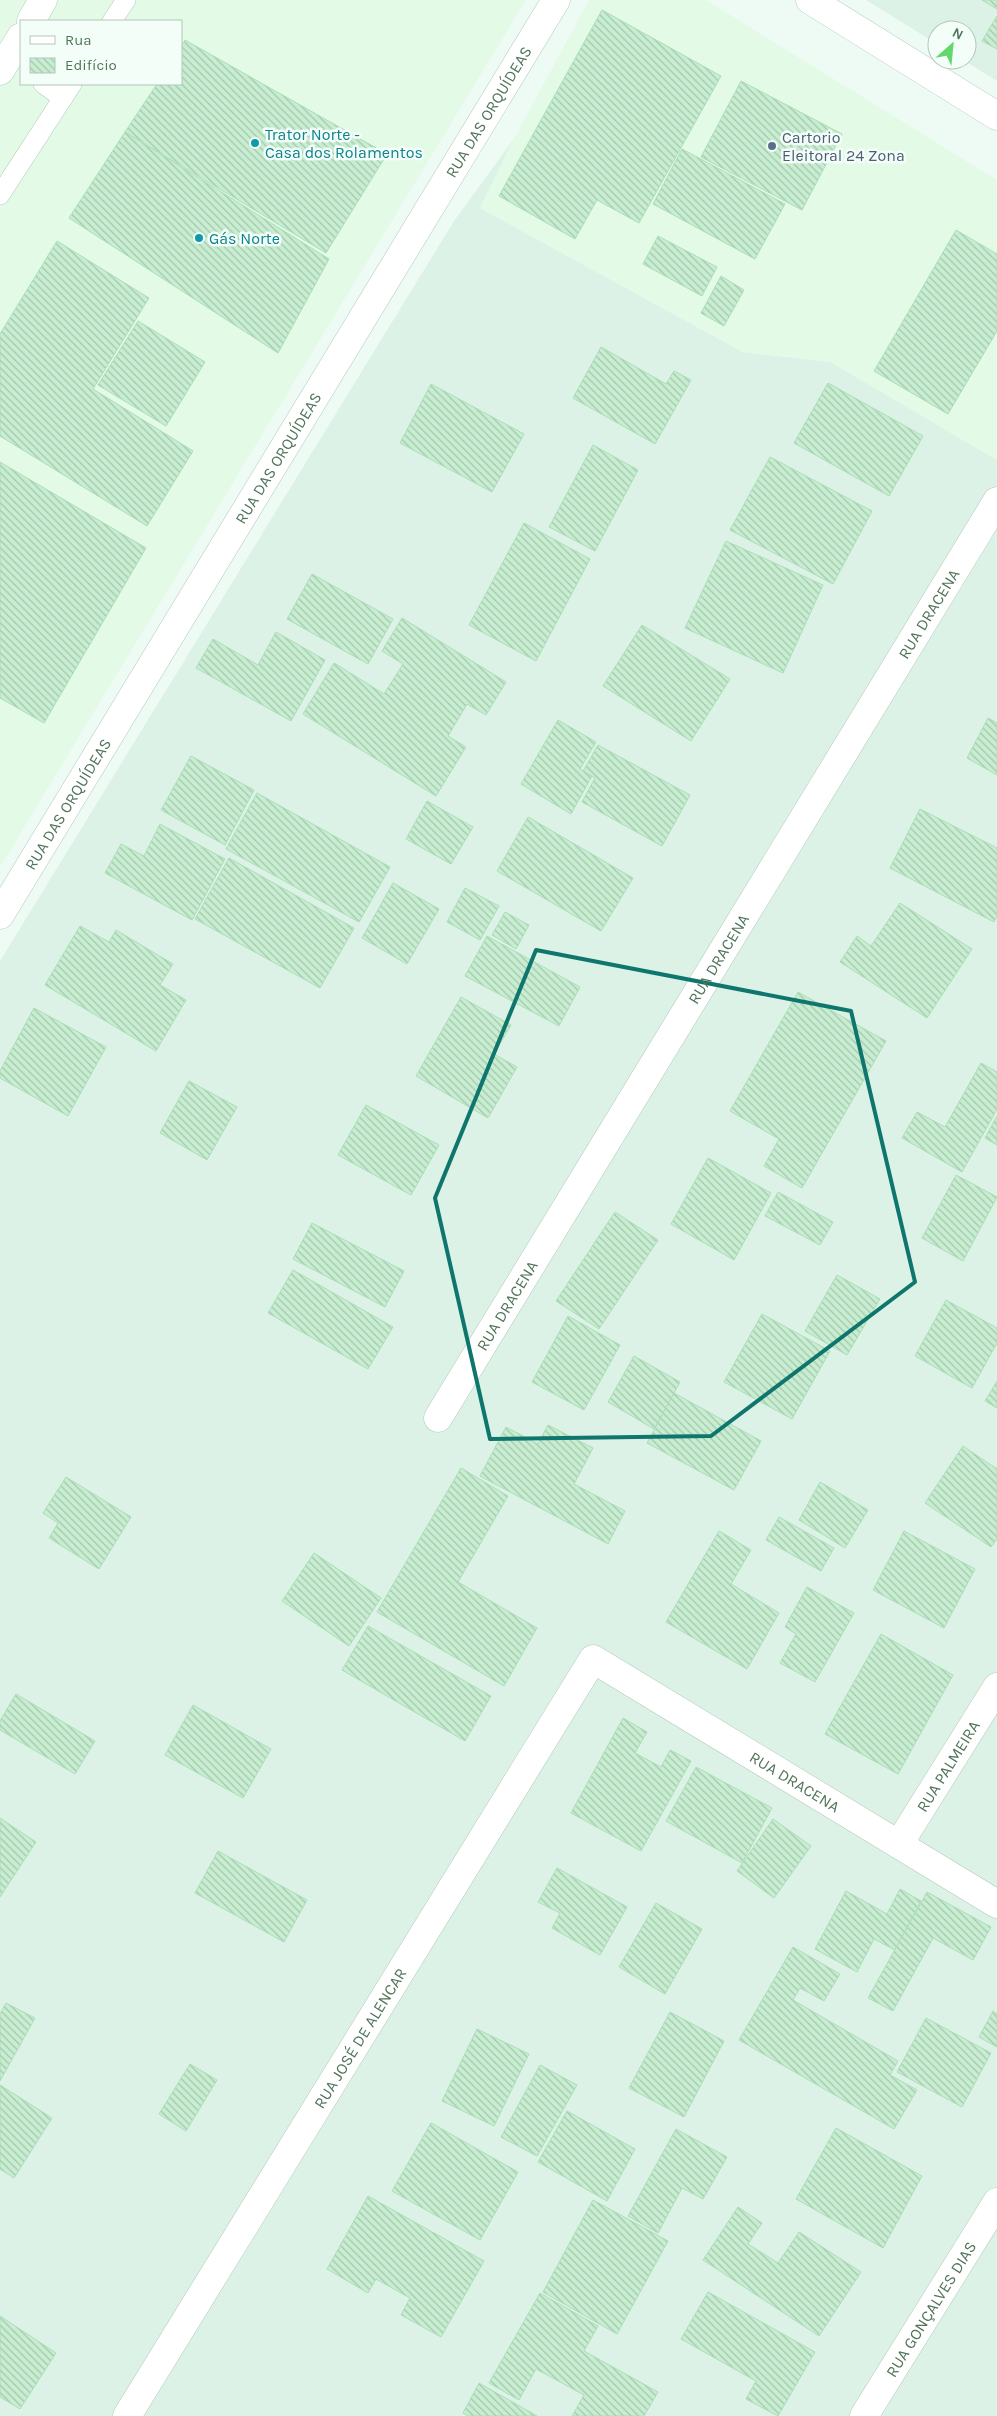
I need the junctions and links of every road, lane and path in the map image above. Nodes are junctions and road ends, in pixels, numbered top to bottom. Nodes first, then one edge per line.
1 (44, 0) edge
2 (126, 0) edge
3 (556, 0) edge
4 (810, 0) edge
5 (32, 20) edge
6 (113, 20) edge
7 (46, 85) edge
8 (67, 91) edge
9 (997, 116) edge
10 (6, 173) edge
11 (0, 196) edge
12 (997, 501) edge
13 (0, 915) edge
14 (438, 1418) dead end
15 (593, 1660) joint
16 (997, 1687) edge
17 (898, 1844) junction
18 (997, 1904) edge
19 (997, 2202) edge
20 (127, 2416) edge
21 (864, 2416) edge

1 - 5 street
2 - 6 lane
3 - 13 street, RUA DAS ORQUÍDEAS
4 - 9 street
7 - 8 lane
8 - 10 lane
10 - 11 lane
12 - 14 street, RUA DRACENA
15 - 17 street, RUA DRACENA
15 - 20 street, RUA JOSÉ DE ALENCAR
16 - 17 street, RUA PALMEIRA
17 - 18 street, RUA DRACENA
19 - 21 street, RUA GONÇALVES DIAS

